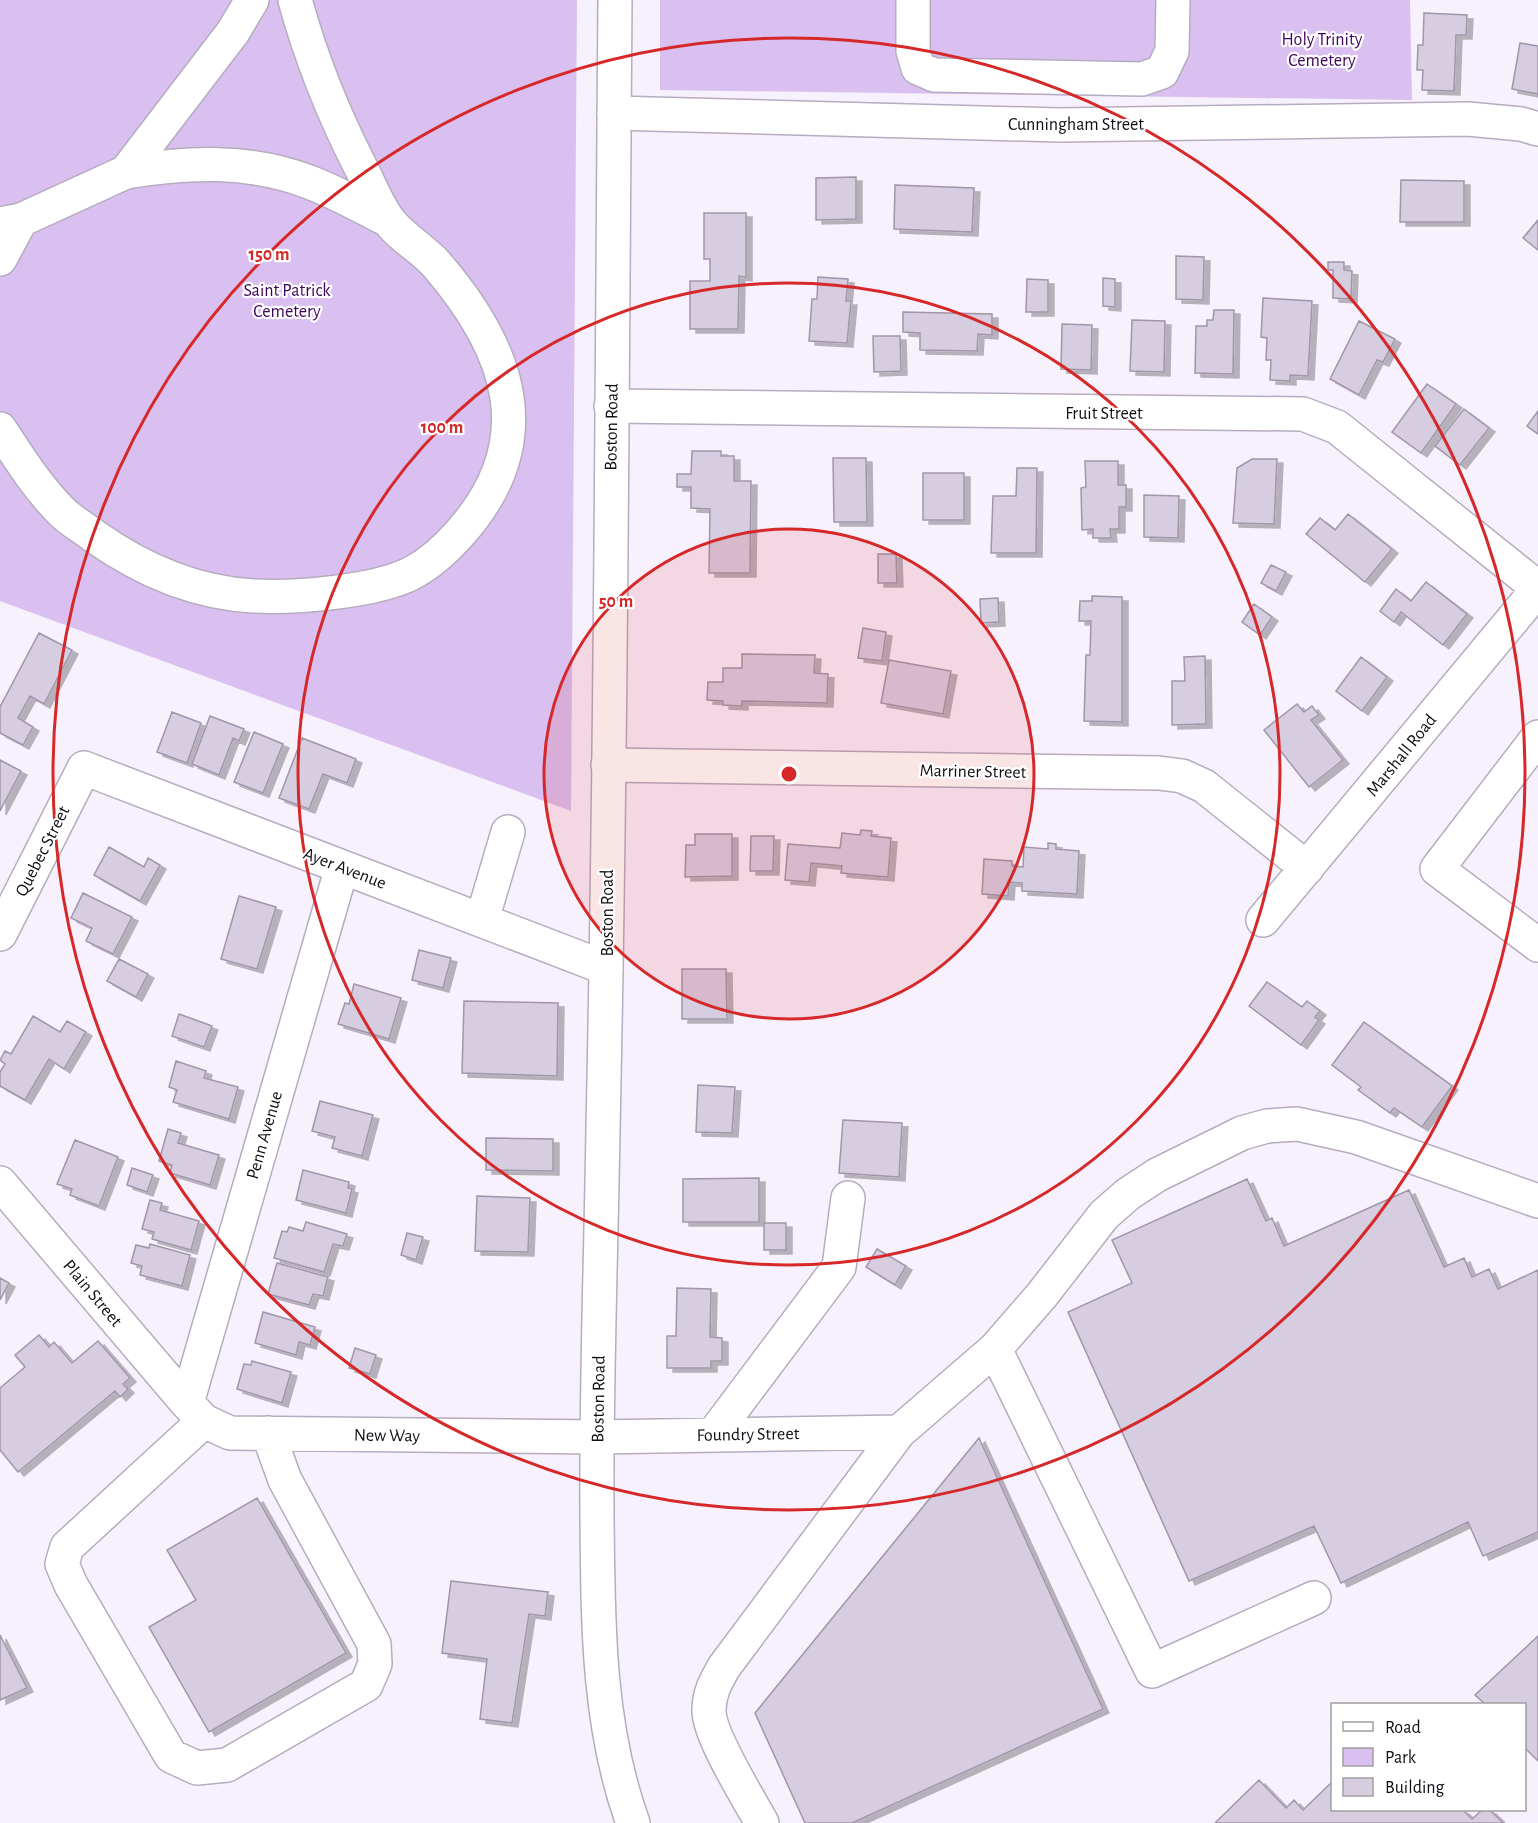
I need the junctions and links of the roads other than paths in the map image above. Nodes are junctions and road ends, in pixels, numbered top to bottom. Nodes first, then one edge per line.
1 (252, 0) edge
2 (295, 0) edge
3 (615, 0) edge
4 (913, 0) edge
5 (1173, 0) edge
6 (614, 113) junction
7 (1538, 129) edge
8 (126, 172) junction
9 (388, 220) junction
10 (10, 222) edge
11 (0, 259) edge
12 (611, 406) junction
13 (0, 429) edge
14 (1538, 588) edge
15 (1538, 737) edge
16 (608, 765) junction
17 (84, 768) joint
18 (508, 832) dead end
19 (342, 867) junction
20 (1307, 868) junction
21 (482, 920) junction
22 (1263, 920) dead end
23 (0, 934) edge
24 (1538, 945) edge
25 (606, 968) junction
26 (0, 1183) edge
27 (848, 1198) dead end
28 (1538, 1201) edge
29 (995, 1349) junction
30 (196, 1412) junction
31 (899, 1432) junction
32 (268, 1433) junction
33 (713, 1435) junction
34 (597, 1437) junction
35 (1314, 1598) dead end
36 (633, 1823) edge
37 (762, 1823) edge

1 - 8 street
2 - 9 street
3 - 6 street, Boston Road
4 - 5 street
6 - 7 street, Cunningham Street
6 - 12 street, Boston Road
8 - 9 street
8 - 10 street
9 - 13 street
10 - 11 street
12 - 14 street, Fruit Street
12 - 16 street, Boston Road
14 - 20 street, Marshall Road
15 - 24 street
16 - 20 street, Marriner Street
16 - 25 street, Boston Road
17 - 19 street, Ayer Avenue
17 - 23 street, Quebec Street
18 - 21 street
19 - 21 street, Ayer Avenue
19 - 30 street, Penn Avenue
20 - 22 street, Marshall Road
21 - 25 street, Ayer Avenue
25 - 34 street, Boston Road
26 - 30 street, Plain Street
27 - 33 street
28 - 29 street
29 - 31 street
29 - 35 street
30 - 32 street, New Way
30 - 32 street
31 - 33 street, Foundry Street
31 - 37 street
32 - 34 street, New Way
33 - 34 street, Foundry Street
34 - 36 street, Boston Road

